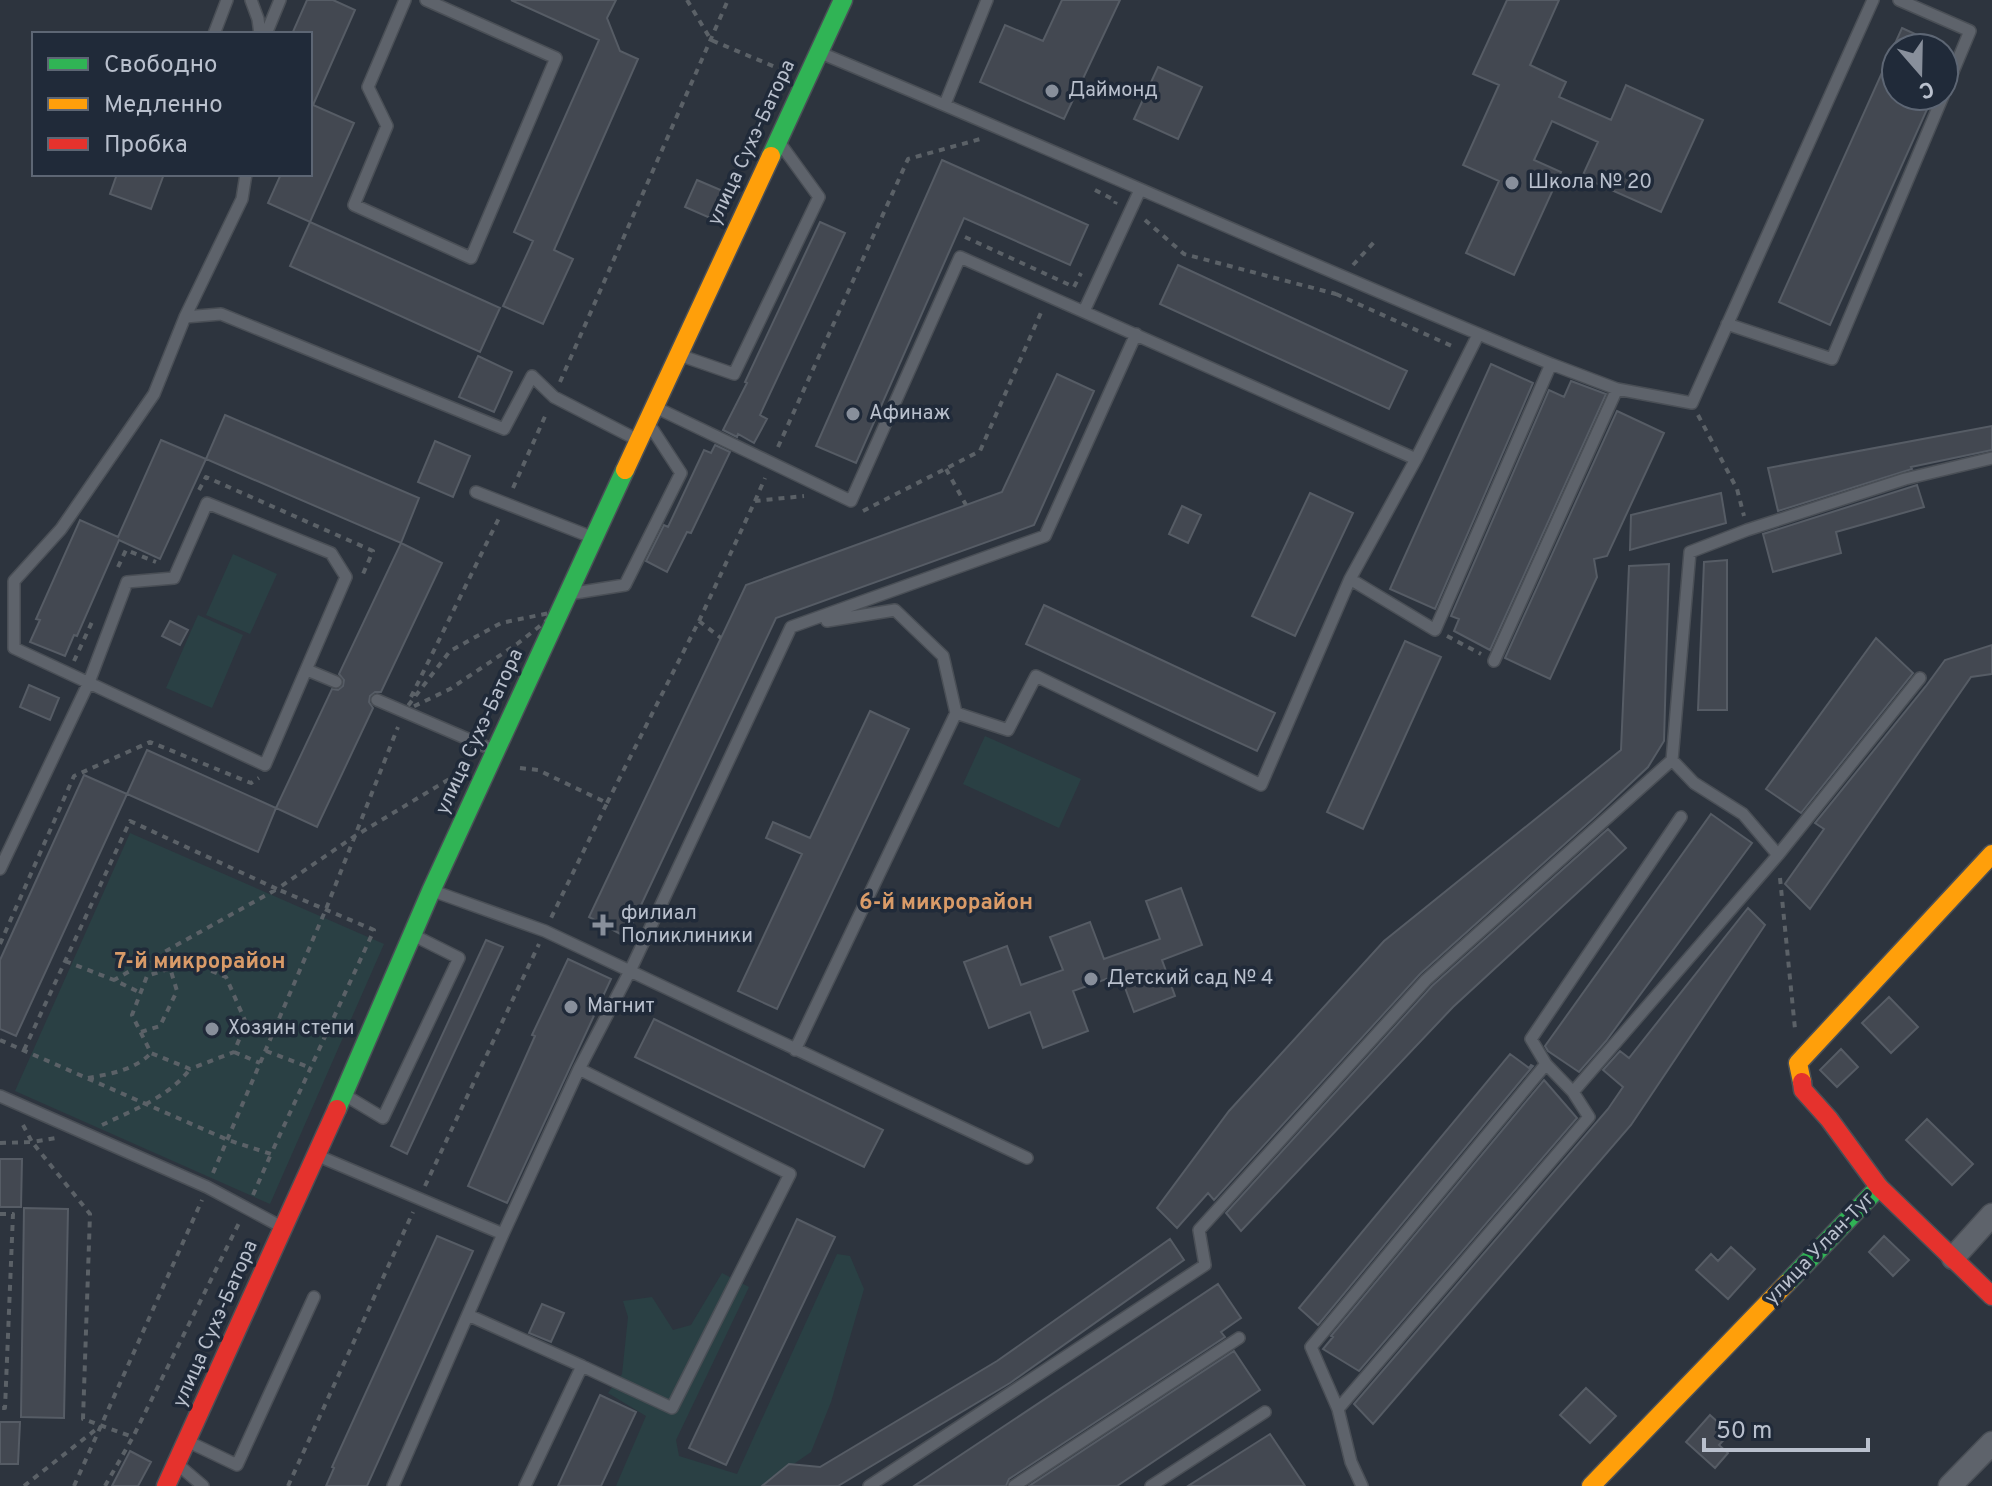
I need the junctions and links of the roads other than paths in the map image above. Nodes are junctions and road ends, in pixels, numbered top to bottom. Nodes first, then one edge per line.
1 (227, 0) edge
2 (251, 0) edge
3 (280, 0) edge
4 (405, 0) edge
5 (426, 0) edge
6 (987, 0) edge
7 (1873, 0) edge
8 (1899, 0) edge
9 (838, 4) edge
10 (215, 32) edge
11 (260, 32) edge
12 (267, 32) edge
13 (819, 52) junction
14 (1960, 54) edge
15 (945, 104) junction
16 (1935, 112) edge
17 (777, 140) junction
18 (246, 176) edge
19 (1140, 190) junction
20 (1084, 311) junction
21 (185, 317) junction
22 (1727, 324) junction
23 (1136, 334) junction
24 (1478, 335) junction
25 (678, 355) junction
26 (1551, 364) junction
27 (1617, 389) junction
28 (651, 413) junction
29 (639, 440) junction
30 (1992, 458) edge
31 (1416, 459) junction
32 (476, 492) dead end
33 (593, 538) junction
34 (1350, 579) junction
35 (563, 603) junction
36 (791, 627) junction
37 (1494, 661) road end
38 (307, 670) junction
39 (1920, 678) dead end
40 (89, 682) junction
41 (336, 682) dead end
42 (377, 700) dead end
43 (956, 713) junction
44 (495, 751) junction
45 (1672, 760) junction
46 (1681, 817) dead end
47 (1992, 854) edge
48 (1778, 855) junction
49 (0, 869) edge
50 (431, 891) junction
51 (412, 935) junction
52 (630, 971) junction
53 (795, 1050) junction
54 (1546, 1064) junction
55 (579, 1069) junction
56 (1573, 1092) junction
57 (344, 1095) junction
58 (0, 1096) edge
59 (317, 1156) junction
60 (1027, 1158) dead end
61 (1879, 1187) junction
62 (1992, 1215) edge
63 (284, 1228) junction
64 (503, 1234) junction
65 (1953, 1258) junction
66 (1992, 1296) edge
67 (314, 1297) dead end
68 (468, 1315) junction
69 (1239, 1338) dead end
70 (582, 1366) junction
71 (1338, 1409) junction
72 (1265, 1412) dead end
73 (187, 1441) junction
74 (1992, 1443) edge
75 (177, 1463) junction
76 (166, 1486) edge
77 (203, 1486) edge
78 (393, 1486) edge
79 (525, 1486) edge
80 (869, 1486) edge
81 (1014, 1486) edge
82 (1151, 1486) edge
83 (1362, 1486) edge
84 (1591, 1486) edge
85 (1950, 1486) edge

1 - 10 lane
2 - 11 lane
3 - 12 lane
4 - 5 lane
6 - 15 lane
7 - 22 lane
8 - 14 lane
9 - 13 main road, улица Сухэ-Батора
13 - 15 lane
13 - 17 main road, улица Сухэ-Батора
15 - 19 lane
16 - 22 lane
17 - 25 main road, улица Сухэ-Батора
17 - 25 lane
18 - 21 lane
19 - 20 lane
19 - 24 lane
20 - 23 lane
20 - 28 lane
21 - 29 lane
21 - 40 lane
22 - 27 lane
23 - 31 lane
23 - 36 lane
24 - 26 lane
24 - 31 lane
25 - 28 main road, улица Сухэ-Батора
26 - 27 lane
26 - 34 lane
27 - 37 lane
28 - 29 main road, улица Сухэ-Батора
28 - 35 lane
29 - 33 main road, улица Сухэ-Батора
30 - 45 lane
31 - 34 lane
32 - 33 lane
33 - 35 main road, улица Сухэ-Батора
34 - 43 lane
35 - 44 main road, улица Сухэ-Батора
36 - 43 lane
36 - 52 lane
38 - 40 lane
38 - 40 lane
38 - 41 lane
39 - 48 lane
40 - 49 lane
42 - 44 lane
43 - 53 lane
44 - 50 main road, улица Сухэ-Батора
45 - 48 lane
45 - 80 lane
46 - 54 lane
47 - 61 main road, улица Улан-Туг
48 - 56 lane
50 - 51 main road, улица Сухэ-Батора
50 - 52 lane
51 - 57 main road, улица Сухэ-Батора
51 - 57 lane
52 - 53 lane
52 - 55 lane
53 - 60 lane
54 - 56 lane
54 - 71 lane
55 - 64 lane
55 - 70 lane
56 - 71 lane
57 - 59 main road, улица Сухэ-Батора
58 - 63 lane
59 - 63 main road, улица Сухэ-Батора
59 - 64 lane
61 - 65 main road
61 - 84 main road, улица Улан-Туг
62 - 65 street
63 - 73 main road, улица Сухэ-Батора
64 - 68 lane
65 - 66 main road
67 - 73 lane
68 - 70 lane
68 - 78 lane
69 - 81 lane
70 - 79 lane
71 - 83 lane
72 - 82 lane
73 - 75 main road, улица Сухэ-Батора
74 - 85 street
75 - 76 main road, улица Сухэ-Батора
75 - 77 lane

